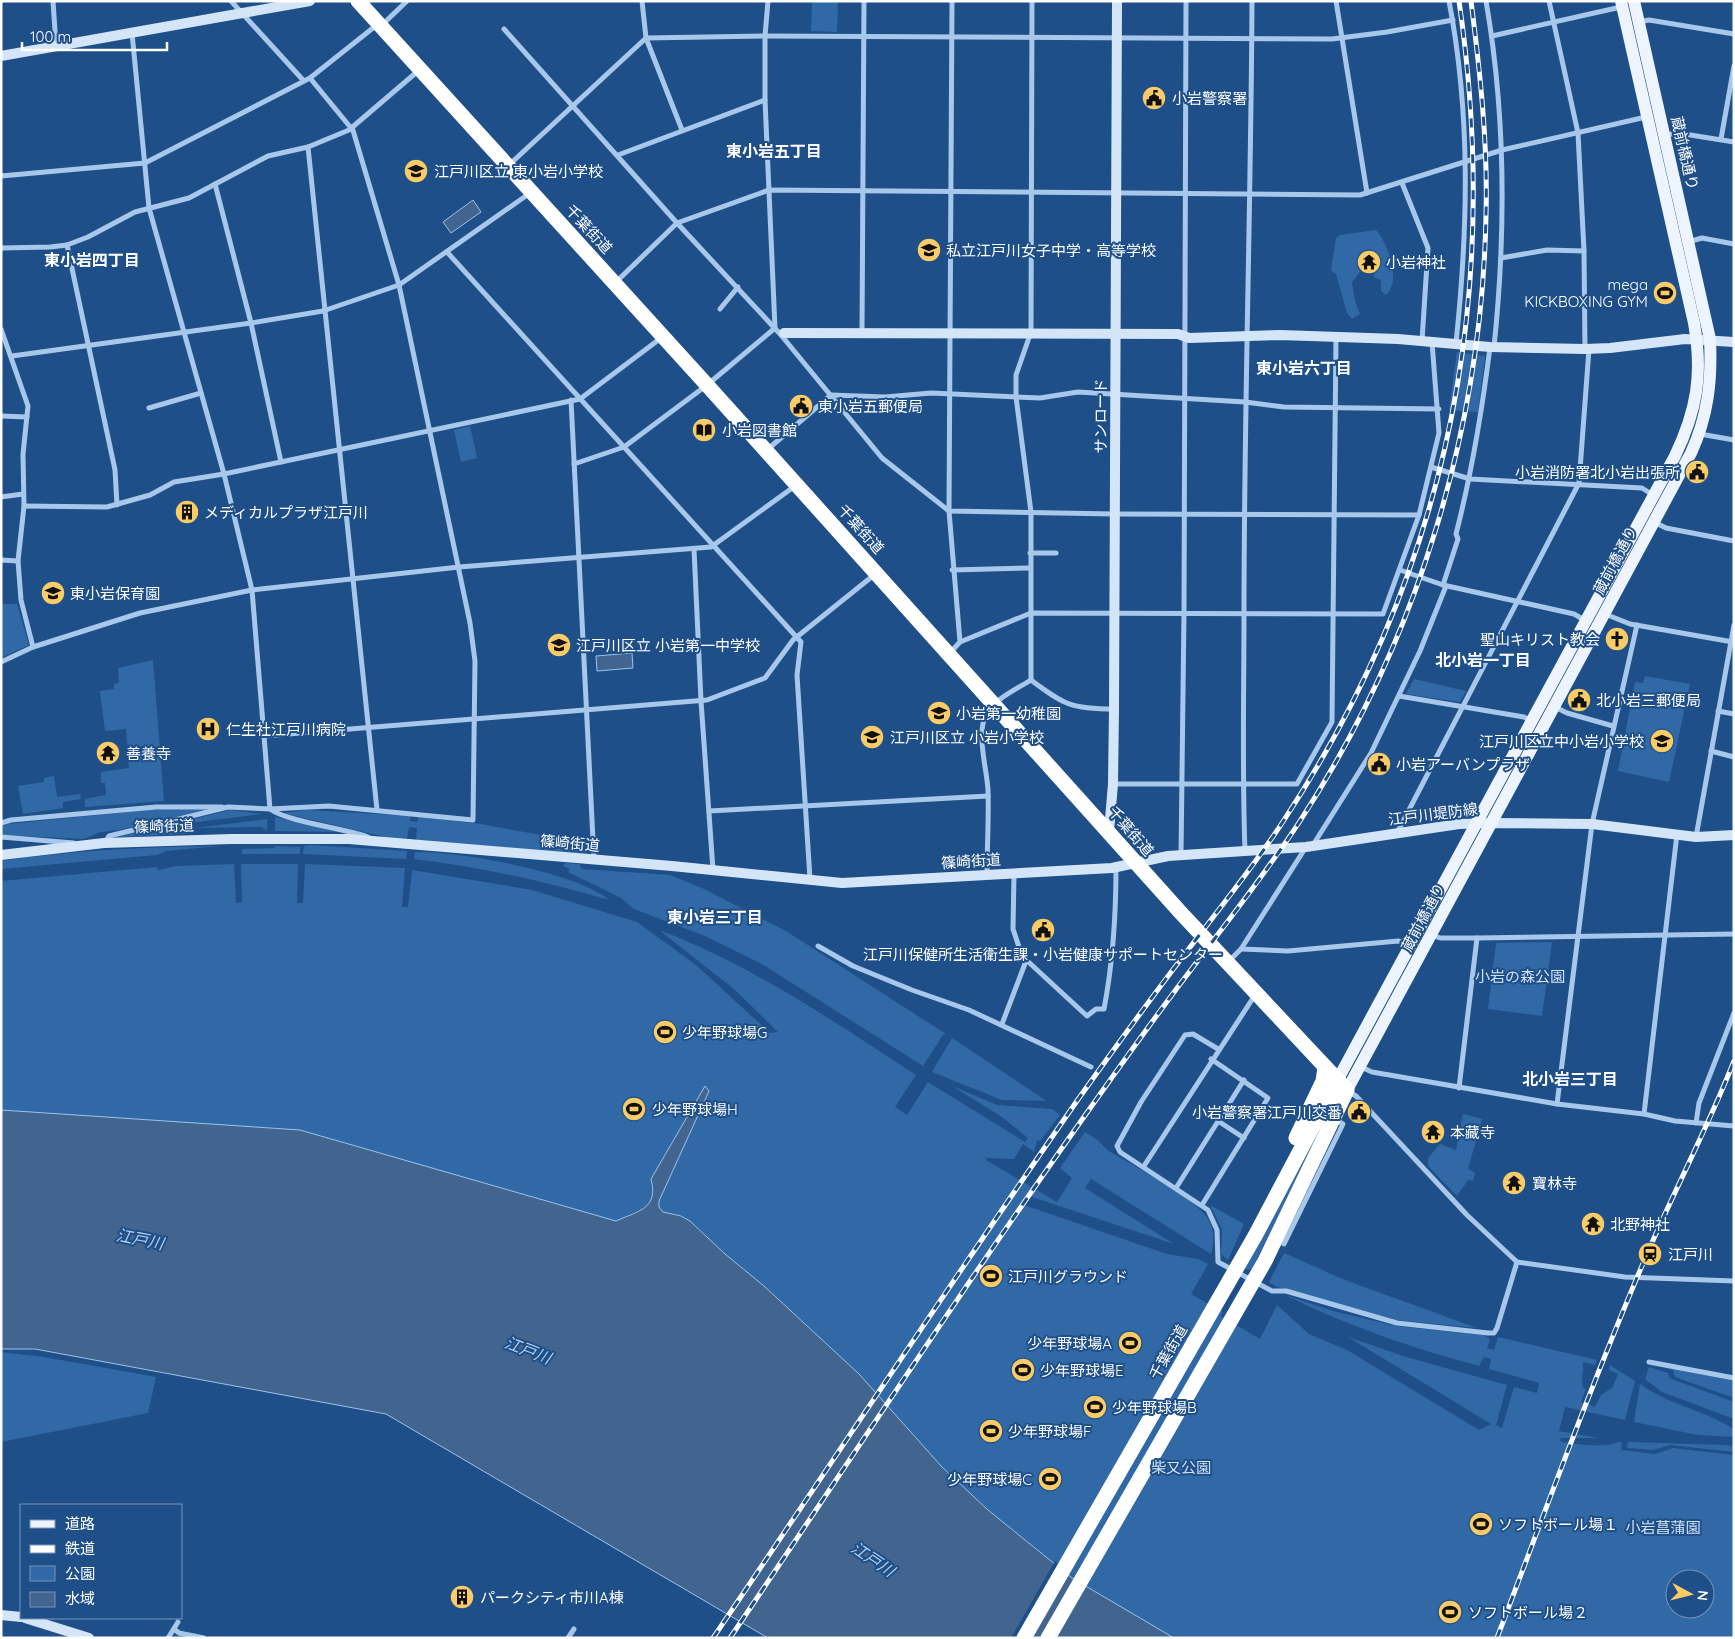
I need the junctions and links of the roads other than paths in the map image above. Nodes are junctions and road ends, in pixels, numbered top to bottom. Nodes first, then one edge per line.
1 (53, 1) edge
2 (230, 1) edge
3 (310, 1) edge
4 (358, 1) edge
5 (407, 1) edge
6 (642, 1) edge
7 (768, 1) edge
8 (864, 1) edge
9 (952, 1) edge
10 (1032, 1) edge
11 (1117, 1) edge
12 (1186, 1) edge
13 (1252, 1) edge
14 (1336, 1) edge
15 (1449, 1) edge
16 (1486, 1) edge
17 (1549, 1) edge
18 (1634, 1) edge
19 (1621, 4) edge
20 (241, 13) junction
21 (1453, 20) junction
22 (1639, 22) junction
23 (1554, 23) junction
24 (380, 25) junction
25 (504, 29) dead end
26 (132, 33) junction
27 (1734, 34) edge
28 (764, 36) junction
29 (1342, 36) junction
30 (1492, 36) junction
31 (864, 37) junction
32 (951, 37) junction
33 (646, 38) junction
34 (1032, 38) junction
35 (1117, 38) junction
36 (1186, 38) junction
37 (1252, 39) junction
38 (56, 46) junction
39 (1, 56) edge
40 (1734, 66) edge
41 (420, 69) junction
42 (310, 78) junction
43 (303, 80) junction
44 (765, 100) junction
45 (572, 105) junction
46 (1647, 117) junction
47 (352, 128) junction
48 (682, 130) junction
49 (1578, 133) junction
50 (1664, 136) junction
51 (1721, 139) junction
52 (1734, 142) edge
53 (308, 147) junction
54 (1502, 150) junction
55 (618, 155) junction
56 (145, 163) junction
57 (1466, 164) junction
58 (508, 166) junction
59 (1, 176) edge
60 (1402, 183) junction
61 (215, 184) junction
62 (769, 190) junction
63 (864, 191) junction
64 (951, 191) junction
65 (1032, 191) junction
66 (531, 192) junction
67 (1116, 192) junction
68 (1184, 192) junction
69 (1367, 193) junction
70 (1250, 194) junction
71 (149, 208) junction
72 (677, 223) junction
73 (1688, 242) junction
74 (1734, 244) edge
75 (67, 245) junction
76 (1, 248) edge
77 (1584, 250) junction
78 (447, 252) junction
79 (1501, 258) junction
80 (615, 283) junction
81 (400, 285) junction
82 (738, 288) junction
83 (720, 309) dead end
84 (323, 311) junction
85 (251, 323) junction
86 (1, 328) edge
87 (778, 330) junction
88 (184, 332) junction
89 (862, 332) junction
90 (950, 332) junction
91 (1031, 332) junction
92 (1116, 333) junction
93 (1184, 335) junction
94 (663, 336) junction
95 (1245, 336) junction
96 (1336, 337) junction
97 (3, 339) edge
98 (1697, 339) junction
99 (1710, 339) junction
100 (1427, 341) junction
101 (1734, 342) edge
102 (1456, 343) junction
103 (88, 345) junction
104 (1492, 347) junction
105 (1587, 349) junction
106 (12, 356) junction
107 (708, 384) junction
108 (201, 393) junction
109 (950, 393) junction
110 (1115, 394) junction
111 (831, 395) junction
112 (1016, 397) junction
113 (1184, 398) junction
114 (580, 399) junction
115 (571, 400) junction
116 (1244, 402) junction
117 (149, 408) dead end
118 (1334, 408) junction
119 (1439, 409) junction
120 (1, 416) edge
121 (27, 417) junction
122 (430, 430) junction
123 (1700, 433) junction
124 (1734, 440) edge
125 (624, 447) junction
126 (339, 449) junction
127 (766, 450) junction
128 (281, 462) junction
129 (574, 464) junction
130 (1431, 467) junction
131 (224, 474) junction
132 (1470, 478) junction
133 (1579, 483) junction
134 (797, 484) junction
135 (23, 494) junction
136 (1654, 495) junction
137 (1, 497) edge
138 (117, 505) junction
139 (24, 506) junction
140 (949, 510) junction
141 (1031, 512) junction
142 (1244, 513) junction
143 (1114, 514) junction
144 (1184, 514) junction
145 (1334, 514) junction
146 (1418, 515) junction
147 (1654, 522) junction
148 (1734, 541) edge
149 (714, 546) junction
150 (694, 549) junction
151 (1030, 553) junction
152 (1056, 553) dead end
153 (578, 557) junction
154 (1, 560) edge
155 (18, 561) junction
156 (459, 567) junction
157 (1030, 568) junction
158 (952, 570) junction
159 (1400, 570) junction
160 (877, 573) junction
161 (353, 578) junction
162 (1444, 585) junction
163 (252, 590) junction
164 (1518, 602) junction
165 (1031, 613) junction
166 (1114, 613) junction
167 (1184, 613) junction
168 (1244, 613) junction
169 (1605, 613) junction
170 (1333, 614) junction
171 (1587, 621) junction
172 (1637, 625) junction
173 (1734, 625) edge
174 (797, 637) junction
175 (1732, 642) edge
176 (33, 647) junction
177 (954, 648) junction
178 (1, 662) edge
179 (1031, 680) junction
180 (1399, 696) junction
181 (701, 701) junction
182 (994, 704) junction
183 (1463, 706) junction
184 (1554, 706) junction
185 (587, 709) junction
186 (1114, 709) junction
187 (1718, 711) junction
188 (1734, 714) edge
189 (476, 719) junction
190 (1532, 721) junction
191 (1613, 726) junction
192 (370, 728) junction
193 (264, 736) junction
194 (1711, 751) junction
195 (1734, 757) edge
196 (1243, 783) junction
197 (1113, 784) junction
198 (1182, 784) junction
199 (988, 796) junction
200 (805, 805) junction
201 (228, 807) junction
202 (270, 809) junction
203 (377, 810) junction
204 (710, 811) junction
205 (1, 823) edge
206 (1491, 823) junction
207 (1477, 824) junction
208 (1592, 824) junction
209 (1109, 831) junction
210 (1397, 834) junction
211 (1677, 834) junction
212 (1734, 835) edge
213 (1, 837) edge
214 (1696, 837) junction
215 (380, 842) junction
216 (104, 843) junction
217 (86, 844) junction
218 (1309, 846) junction
219 (1245, 852) junction
220 (1, 855) edge
221 (1181, 856) junction
222 (594, 860) junction
223 (1136, 863) junction
224 (1116, 868) junction
225 (713, 871) junction
226 (1014, 872) junction
227 (988, 874) junction
228 (810, 880) junction
229 (1665, 933) junction
230 (1432, 934) junction
231 (1734, 934) edge
232 (1577, 936) junction
233 (1477, 938) junction
234 (1411, 945) junction
235 (818, 946) dead end
236 (1241, 949) junction
237 (1026, 961) junction
238 (1227, 963) junction
239 (1255, 994) junction
240 (1734, 1013) edge
241 (1002, 1024) junction
242 (1218, 1049) junction
243 (1211, 1059) junction
244 (1348, 1060) junction
245 (1090, 1067) dead end
246 (1360, 1067) junction
247 (1325, 1068) junction
248 (1244, 1080) junction
249 (1342, 1085) junction
250 (1459, 1088) junction
251 (1557, 1104) junction
252 (1644, 1114) junction
253 (1333, 1118) junction
254 (1218, 1121) junction
255 (1696, 1124) junction
256 (1734, 1126) edge
257 (1244, 1138) junction
258 (1144, 1166) junction
259 (1176, 1188) junction
260 (1202, 1205) junction
261 (1255, 1236) junction
262 (1284, 1244) dead end
263 (1518, 1262) junction
264 (1232, 1276) junction
265 (1734, 1281) edge
266 (1250, 1287) junction
267 (1649, 1362) dead end
268 (1734, 1378) edge
269 (1, 1615) edge
270 (20, 1617) edge
271 (28, 1619) edge
272 (178, 1622) dead end
273 (174, 1629) junction
274 (574, 1629) dead end
275 (89, 1638) edge
276 (168, 1638) edge
277 (204, 1638) edge
278 (568, 1638) edge
279 (1024, 1638) edge
280 (1048, 1638) edge

1 - 38 street
2 - 20 street
3 - 20 main road
4 - 24 highway, 千葉街道
5 - 24 street
6 - 33 street
7 - 28 street
8 - 31 street
9 - 32 street
10 - 34 street
11 - 35 main road, サンロード
12 - 36 street
13 - 37 street
14 - 29 street
15 - 21 street
16 - 30 street
17 - 23 street
18 - 22 main road, 蔵前橋通り
19 - 23 street
19 - 46 main road, 蔵前橋通り
20 - 26 main road
20 - 43 street
21 - 29 street
21 - 57 street
22 - 27 street
22 - 50 main road, 蔵前橋通り
23 - 30 street
23 - 49 street
24 - 41 highway, 千葉街道
24 - 42 street
25 - 45 street
26 - 38 main road
26 - 56 street
28 - 31 street
28 - 33 street
28 - 44 street
29 - 37 street
29 - 69 street
30 - 54 street
31 - 32 street
31 - 63 street
32 - 34 street
32 - 64 street
33 - 45 street
33 - 48 street
34 - 35 street
34 - 65 street
35 - 36 street
35 - 67 main road, サンロード
36 - 37 street
36 - 68 street
37 - 70 street
38 - 39 main road
40 - 51 street
41 - 47 street
41 - 58 highway, 千葉街道
42 - 43 street
42 - 47 street
43 - 56 street
44 - 48 street
44 - 62 street
45 - 55 street
45 - 58 street
46 - 49 street
46 - 98 main road, 蔵前橋通り
47 - 53 street
47 - 81 street
48 - 55 street
49 - 54 street
49 - 77 street
50 - 51 street
50 - 73 main road, 蔵前橋通り
51 - 52 street
53 - 61 street
53 - 84 street
54 - 57 street
54 - 79 street
55 - 72 street
56 - 59 street
56 - 71 street
57 - 60 street
57 - 102 street
58 - 66 highway, 千葉街道
60 - 69 street
60 - 100 street
61 - 71 street
61 - 85 street
62 - 63 street
62 - 72 street
62 - 87 street
63 - 64 street
63 - 89 street
64 - 65 street
64 - 90 street
65 - 67 street
65 - 91 street
66 - 78 street
66 - 80 highway, 千葉街道
67 - 68 street
67 - 92 main road, サンロード
68 - 70 street
68 - 93 street
69 - 70 street
70 - 95 street
71 - 75 street
71 - 88 street
72 - 80 street
72 - 82 street
73 - 74 street
73 - 99 main road, 蔵前橋通り
75 - 76 street
75 - 103 street
77 - 79 street
77 - 105 street
78 - 81 street
78 - 114 street
79 - 104 street
80 - 94 highway, 千葉街道
81 - 84 street
81 - 122 street
82 - 83 street
82 - 87 street
84 - 85 street
84 - 126 street
85 - 88 street
85 - 128 street
86 - 97 street
87 - 89 main road
87 - 107 street
87 - 111 street
88 - 103 street
88 - 108 street
89 - 90 main road
90 - 91 main road
90 - 109 street
91 - 92 main road
91 - 112 street
92 - 93 main road
92 - 110 main road, サンロード
93 - 95 main road
93 - 113 street
94 - 107 highway, 千葉街道
94 - 114 street
95 - 96 main road
95 - 116 street
96 - 100 main road
96 - 118 street
97 - 106 street
98 - 99 main road
98 - 105 main road
98 - 136 main road, 蔵前橋通り
99 - 101 main road
99 - 123 main road, 蔵前橋通り
100 - 102 main road
100 - 119 street
102 - 104 main road
103 - 106 street
103 - 138 street
104 - 105 main road
104 - 132 street
105 - 133 street
106 - 121 street
107 - 125 street
107 - 127 highway, 千葉街道
108 - 117 street
108 - 131 street
109 - 111 street
109 - 112 street
109 - 140 street
110 - 112 street
110 - 113 street
110 - 143 main road, サンロード
111 - 127 street
111 - 140 street
112 - 141 street
113 - 116 street
113 - 144 street
114 - 115 street
114 - 125 street
115 - 122 street
115 - 129 street
116 - 118 street
116 - 142 street
118 - 119 street
118 - 145 street
119 - 130 street
120 - 121 street
121 - 135 street
122 - 126 street
122 - 156 street
123 - 124 street
123 - 147 main road, 蔵前橋通り
125 - 129 street
125 - 149 street
126 - 128 street
126 - 161 street
127 - 134 highway, 千葉街道
128 - 131 street
129 - 153 street
130 - 132 street
130 - 146 street
131 - 138 street
131 - 163 street
132 - 133 street
132 - 162 street
133 - 136 street
133 - 164 street
134 - 149 street
134 - 160 highway, 千葉街道
135 - 137 street
135 - 139 street
136 - 171 main road, 蔵前橋通り
138 - 139 street
139 - 155 street
140 - 141 street
140 - 158 street
141 - 143 street
141 - 151 street
142 - 144 street
142 - 145 street
142 - 168 street
143 - 144 street
143 - 166 main road, サンロード
144 - 167 street
145 - 146 street
145 - 170 street
146 - 159 street
147 - 148 street
147 - 169 main road, 蔵前橋通り
149 - 150 street
149 - 174 street
150 - 153 street
150 - 181 street
151 - 152 street
151 - 157 street
153 - 156 street
153 - 185 street
154 - 155 street
155 - 176 street
156 - 161 street
156 - 189 street
157 - 158 street
157 - 165 street
158 - 177 street
159 - 162 street
159 - 170 street
160 - 174 street
160 - 177 highway, 千葉街道
161 - 163 street
161 - 192 street
162 - 164 street
162 - 180 street
163 - 176 street
163 - 193 street
164 - 171 street
164 - 183 street
165 - 166 street
165 - 177 street
165 - 179 street
166 - 167 street
166 - 186 main road, サンロード
167 - 168 street
167 - 198 street
168 - 170 street
168 - 196 street
169 - 172 street
169 - 184 main road, 蔵前橋通り
170 - 196 street
171 - 190 main road, 蔵前橋通り
172 - 175 street
172 - 191 street
173 - 175 street
174 - 181 street
174 - 200 street
175 - 187 street
176 - 178 street
177 - 182 highway, 千葉街道
179 - 182 street
179 - 186 street
180 - 183 street
180 - 218 street
181 - 185 street
181 - 204 street
182 - 199 street
182 - 209 highway, 千葉街道
183 - 190 street
183 - 210 street
184 - 191 street
184 - 206 main road, 蔵前橋通り
185 - 189 street
185 - 222 street
186 - 197 main road, サンロード
187 - 188 street
187 - 194 street
189 - 192 street
189 - 203 street
190 - 207 main road, 蔵前橋通り
191 - 208 street
192 - 193 street
192 - 203 street
193 - 202 street
194 - 195 street
194 - 214 street
196 - 198 street
196 - 219 street
197 - 198 street
197 - 209 main road, サンロード
198 - 221 street
199 - 200 street
199 - 227 street
200 - 204 street
200 - 228 street
201 - 202 street
201 - 205 street
201 - 216 street
202 - 203 street
202 - 215 street
204 - 225 street
206 - 207 main road, 江戸川堤防線
206 - 208 main road, 江戸川堤防線
206 - 230 main road, 蔵前橋通り
207 - 210 main road, 江戸川堤防線
207 - 234 main road, 蔵前橋通り
208 - 211 main road, 江戸川堤防線
208 - 232 street
209 - 223 highway, 千葉街道
210 - 218 main road, 江戸川堤防線
211 - 214 main road, 江戸川堤防線
211 - 229 street
212 - 214 main road, 江戸川堤防線
213 - 217 street
215 - 216 main road, 篠崎街道
215 - 222 main road, 篠崎街道
216 - 217 main road, 篠崎街道
217 - 220 main road, 篠崎街道
218 - 219 main road, 江戸川堤防線
218 - 236 street
219 - 221 main road, 江戸川堤防線
221 - 223 main road, 江戸川堤防線
222 - 225 main road, 篠崎街道
223 - 224 main road, 篠崎街道
223 - 238 highway, 千葉街道
224 - 226 main road, 篠崎街道
224 - 237 street
225 - 228 main road, 篠崎街道
226 - 227 main road, 篠崎街道
226 - 237 street
227 - 228 main road, 篠崎街道
229 - 231 street
229 - 232 street
229 - 252 street
230 - 233 street
230 - 246 main road, 蔵前橋通り
232 - 233 street
232 - 251 street
233 - 250 street
234 - 236 street
234 - 244 main road, 蔵前橋通り
235 - 241 street
236 - 238 street
237 - 241 street
238 - 239 highway, 千葉街道
239 - 242 street
239 - 247 highway, 千葉街道
240 - 255 street
241 - 245 street
242 - 243 street
242 - 258 street
243 - 248 street
243 - 258 street
244 - 246 street
244 - 249 main road, 蔵前橋通り
246 - 249 main road, 蔵前橋通り
246 - 250 street
247 - 249 highway, 千葉街道
247 - 261 highway
248 - 254 street
248 - 257 street
249 - 253 highway
249 - 261 highway, 千葉街道
249 - 263 street
250 - 251 street
251 - 252 street
252 - 255 street
253 - 262 street
253 - 266 highway
254 - 257 street
254 - 259 street
255 - 256 street
257 - 260 street
258 - 259 street
259 - 260 street
260 - 264 street
261 - 264 highway, 千葉街道
263 - 265 street
263 - 266 street
264 - 266 street
264 - 279 highway, 千葉街道
266 - 280 highway
267 - 268 street
269 - 270 main road
271 - 275 main road
272 - 273 street
273 - 276 street
273 - 277 street
274 - 278 street

